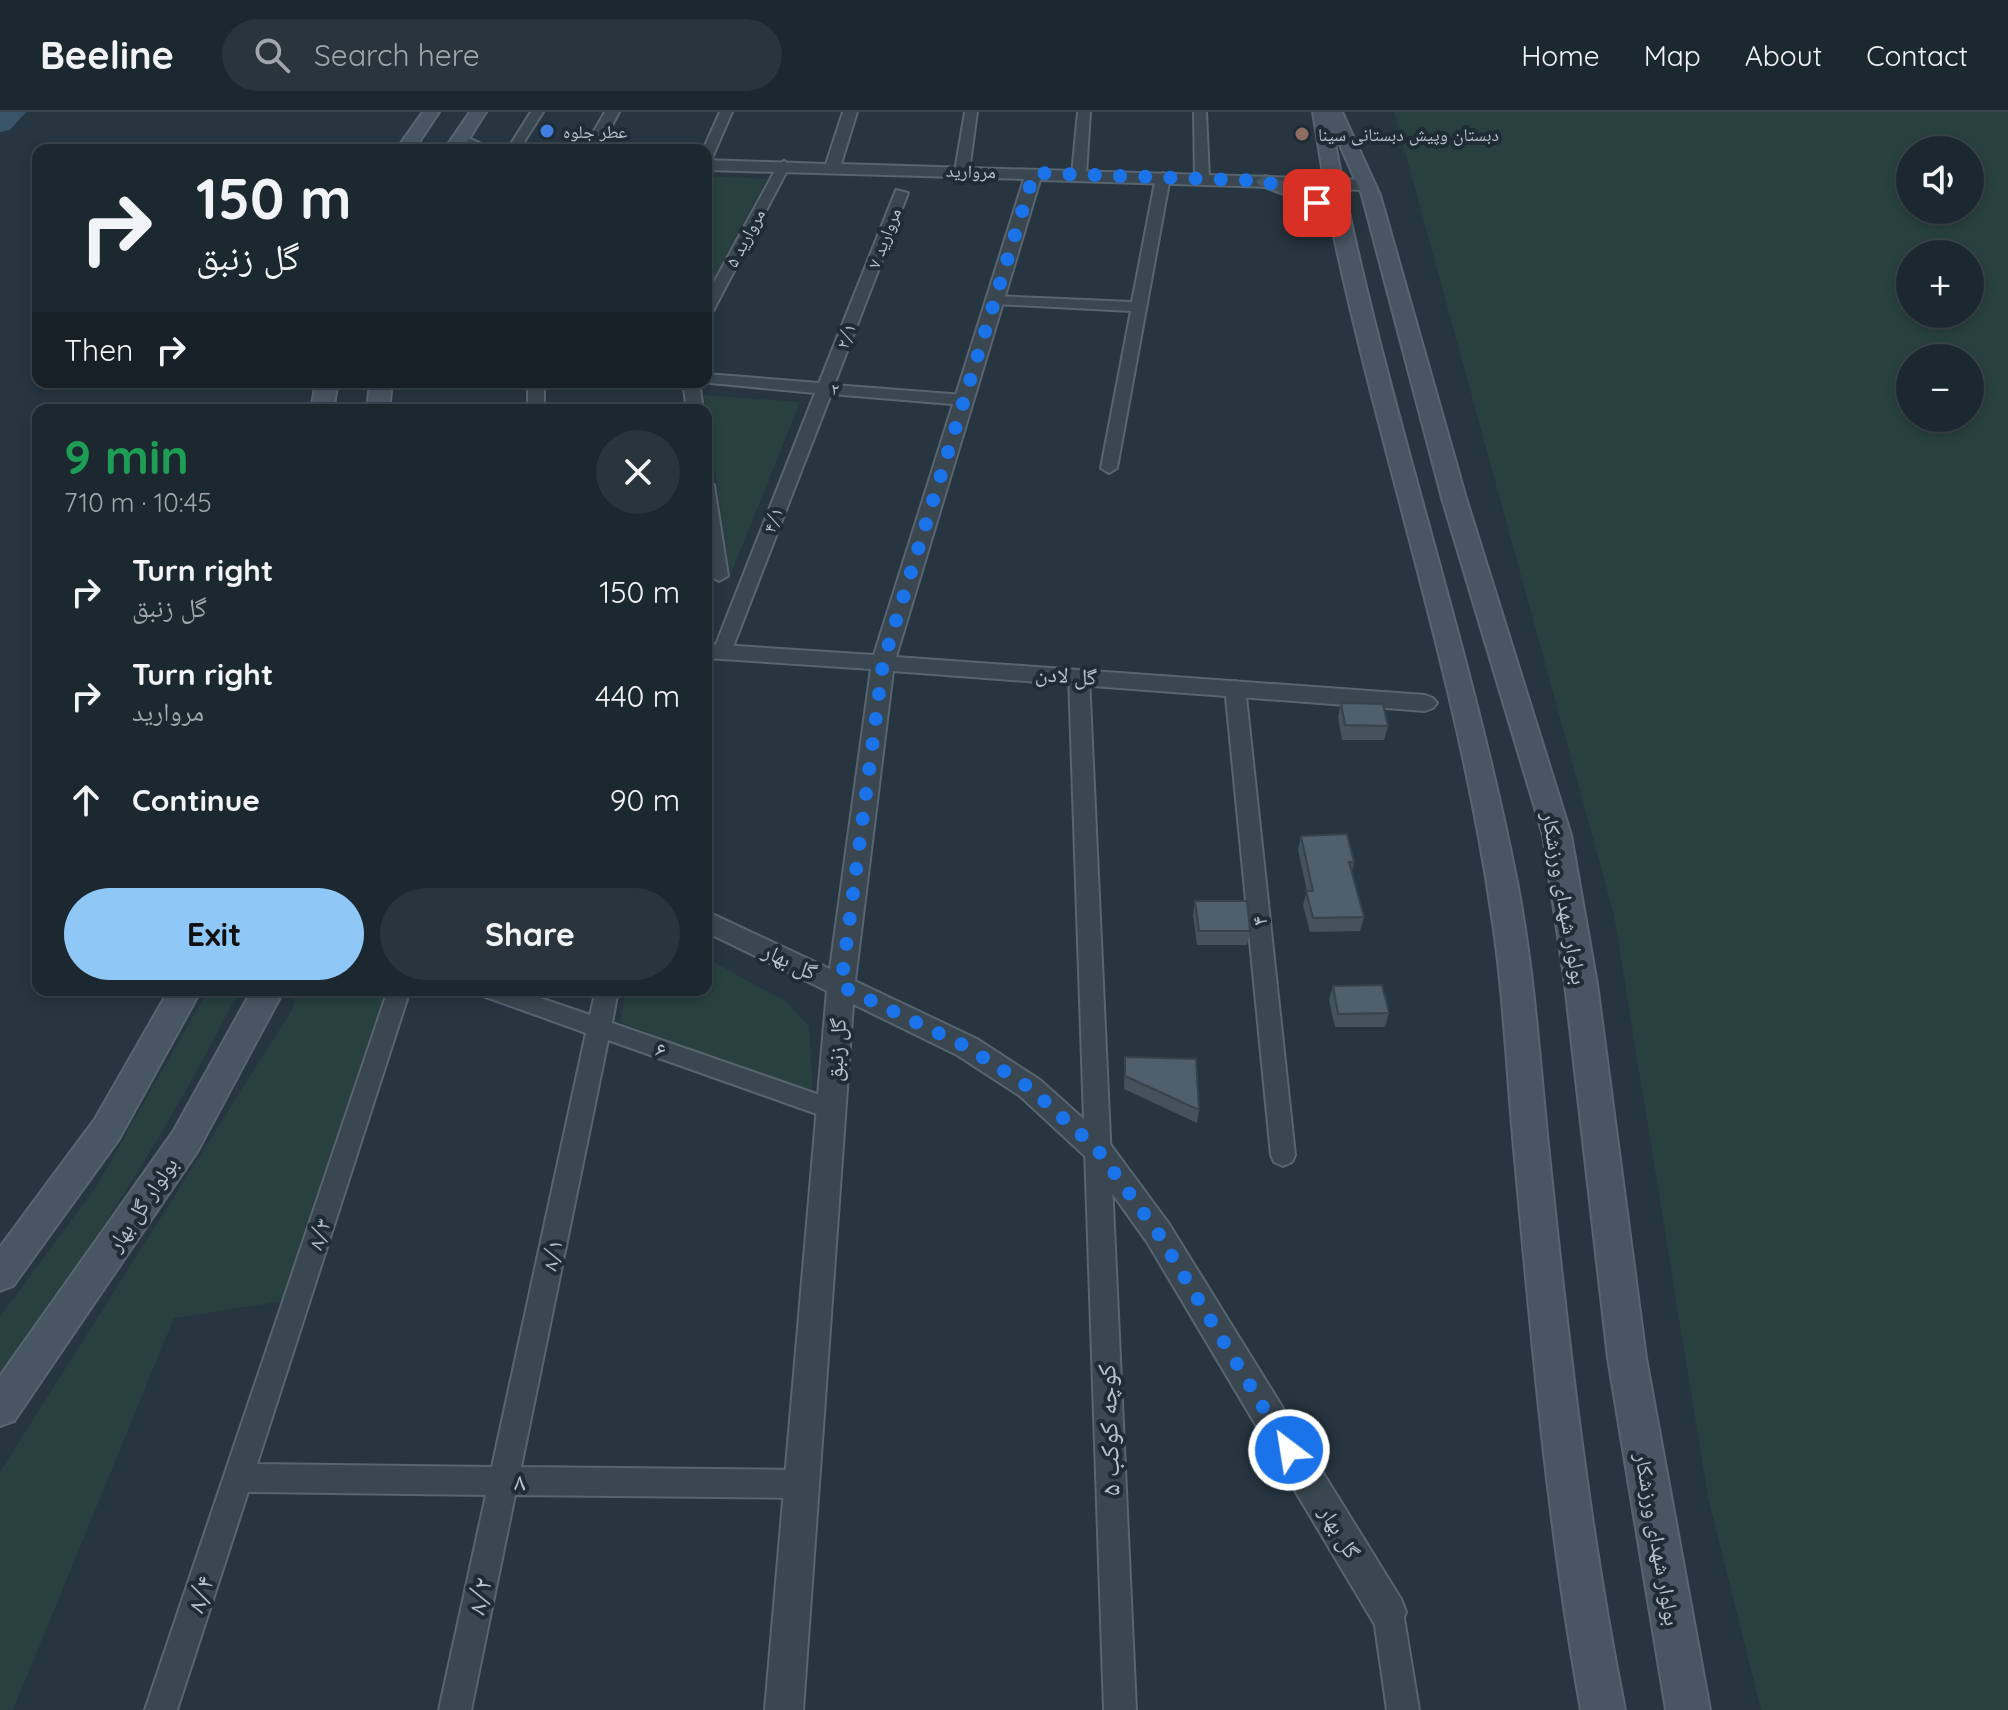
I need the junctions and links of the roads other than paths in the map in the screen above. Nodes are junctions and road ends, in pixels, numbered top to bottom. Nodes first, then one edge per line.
1 (431, 112) edge
2 (478, 112) edge
3 (537, 112) edge
4 (612, 112) edge
5 (726, 112) edge
6 (850, 112) edge
7 (971, 112) edge
8 (1084, 112) edge
9 (1200, 112) edge
10 (1321, 112) edge
11 (1334, 112) edge
12 (409, 144) edge
13 (456, 144) edge
14 (517, 144) edge
15 (594, 144) edge
16 (712, 144) edge
17 (712, 165) edge
18 (784, 165) junction
19 (833, 167) junction
20 (962, 171) junction
21 (1034, 173) junction
22 (1079, 175) junction
23 (1163, 177) junction
24 (1202, 178) junction
25 (1265, 181) junction
26 (1331, 184) junction
27 (1367, 185) junction
28 (901, 193) dead end
29 (1338, 218) junction
30 (866, 283) joint
31 (712, 300) edge
32 (995, 300) junction
33 (1139, 307) junction
34 (712, 379) edge
35 (825, 388) junction
36 (964, 400) junction
37 (1109, 468) dead end
38 (712, 527) edge
39 (719, 576) dead end
40 (712, 646) edge
41 (712, 651) edge
42 (883, 663) junction
43 (1079, 676) junction
44 (1235, 687) junction
45 (1425, 703) dead end
46 (712, 924) edge
47 (841, 986) junction
48 (182, 996) edge
49 (265, 996) edge
50 (397, 996) edge
51 (508, 996) edge
52 (606, 996) edge
53 (601, 1028) junction
54 (831, 1109) junction
55 (1097, 1149) junction
56 (1283, 1155) dead end
57 (0, 1275) edge
58 (0, 1408) edge
59 (238, 1478) junction
60 (504, 1481) junction
61 (802, 1484) junction
62 (1388, 1612) joint
63 (161, 1710) edge
64 (455, 1710) edge
65 (784, 1710) edge
66 (1120, 1710) edge
67 (1403, 1710) edge
68 (1603, 1710) edge
69 (1688, 1710) edge

1 - 12 main road
2 - 13 main road
3 - 14 street
4 - 15 street
5 - 16 street
6 - 19 street
7 - 20 street
8 - 22 street
9 - 24 street
10 - 26 main road
11 - 27 main road, بولوار شهدای ورزشکار
17 - 18 street, مروارید
18 - 19 street, مروارید
18 - 31 street, مروارید ۵
19 - 20 street, مروارید
20 - 21 street, مروارید
21 - 22 street, مروارید
21 - 32 street, گل زنبق
22 - 23 street, مروارید
23 - 24 street, مروارید
23 - 33 street
24 - 25 street, مروارید
25 - 26 street, مروارید
25 - 29 main road
26 - 27 street, مروارید
26 - 29 main road
27 - 69 main road, بولوار شهدای ورزشکار
28 - 30 street, مروارید ۷
29 - 68 main road
30 - 35 street, ۲/۱
32 - 33 street
32 - 36 street, گل زنبق
33 - 37 street
34 - 35 street, ۲
35 - 36 street, ۲
35 - 40 street, ۴/۱
36 - 42 street, گل زنبق
38 - 39 street
41 - 42 street, گل لادن
42 - 43 street, گل لادن
42 - 47 street, گل زنبق
43 - 44 street, گل لادن
43 - 55 street, کوچه کوکب ۵
44 - 45 street, گل لادن
44 - 56 street, ۴
46 - 47 street, گل بهار
47 - 54 street, گل زنبق
47 - 55 street, گل بهار
48 - 57 main road
49 - 58 main road, بولوار گل بهار
50 - 59 street, ۸/۳
51 - 53 street, ۶
52 - 53 street, ۸/۱
53 - 54 street, ۶
53 - 60 street, ۸/۱
54 - 61 street, گل زنبق
55 - 62 street, گل بهار
55 - 66 street, کوچه کوکب ۵
59 - 60 street, ۸
59 - 63 street, ۸/۴
60 - 61 street, ۸
60 - 64 street, ۸/۲
61 - 65 street, گل زنبق
62 - 67 street

